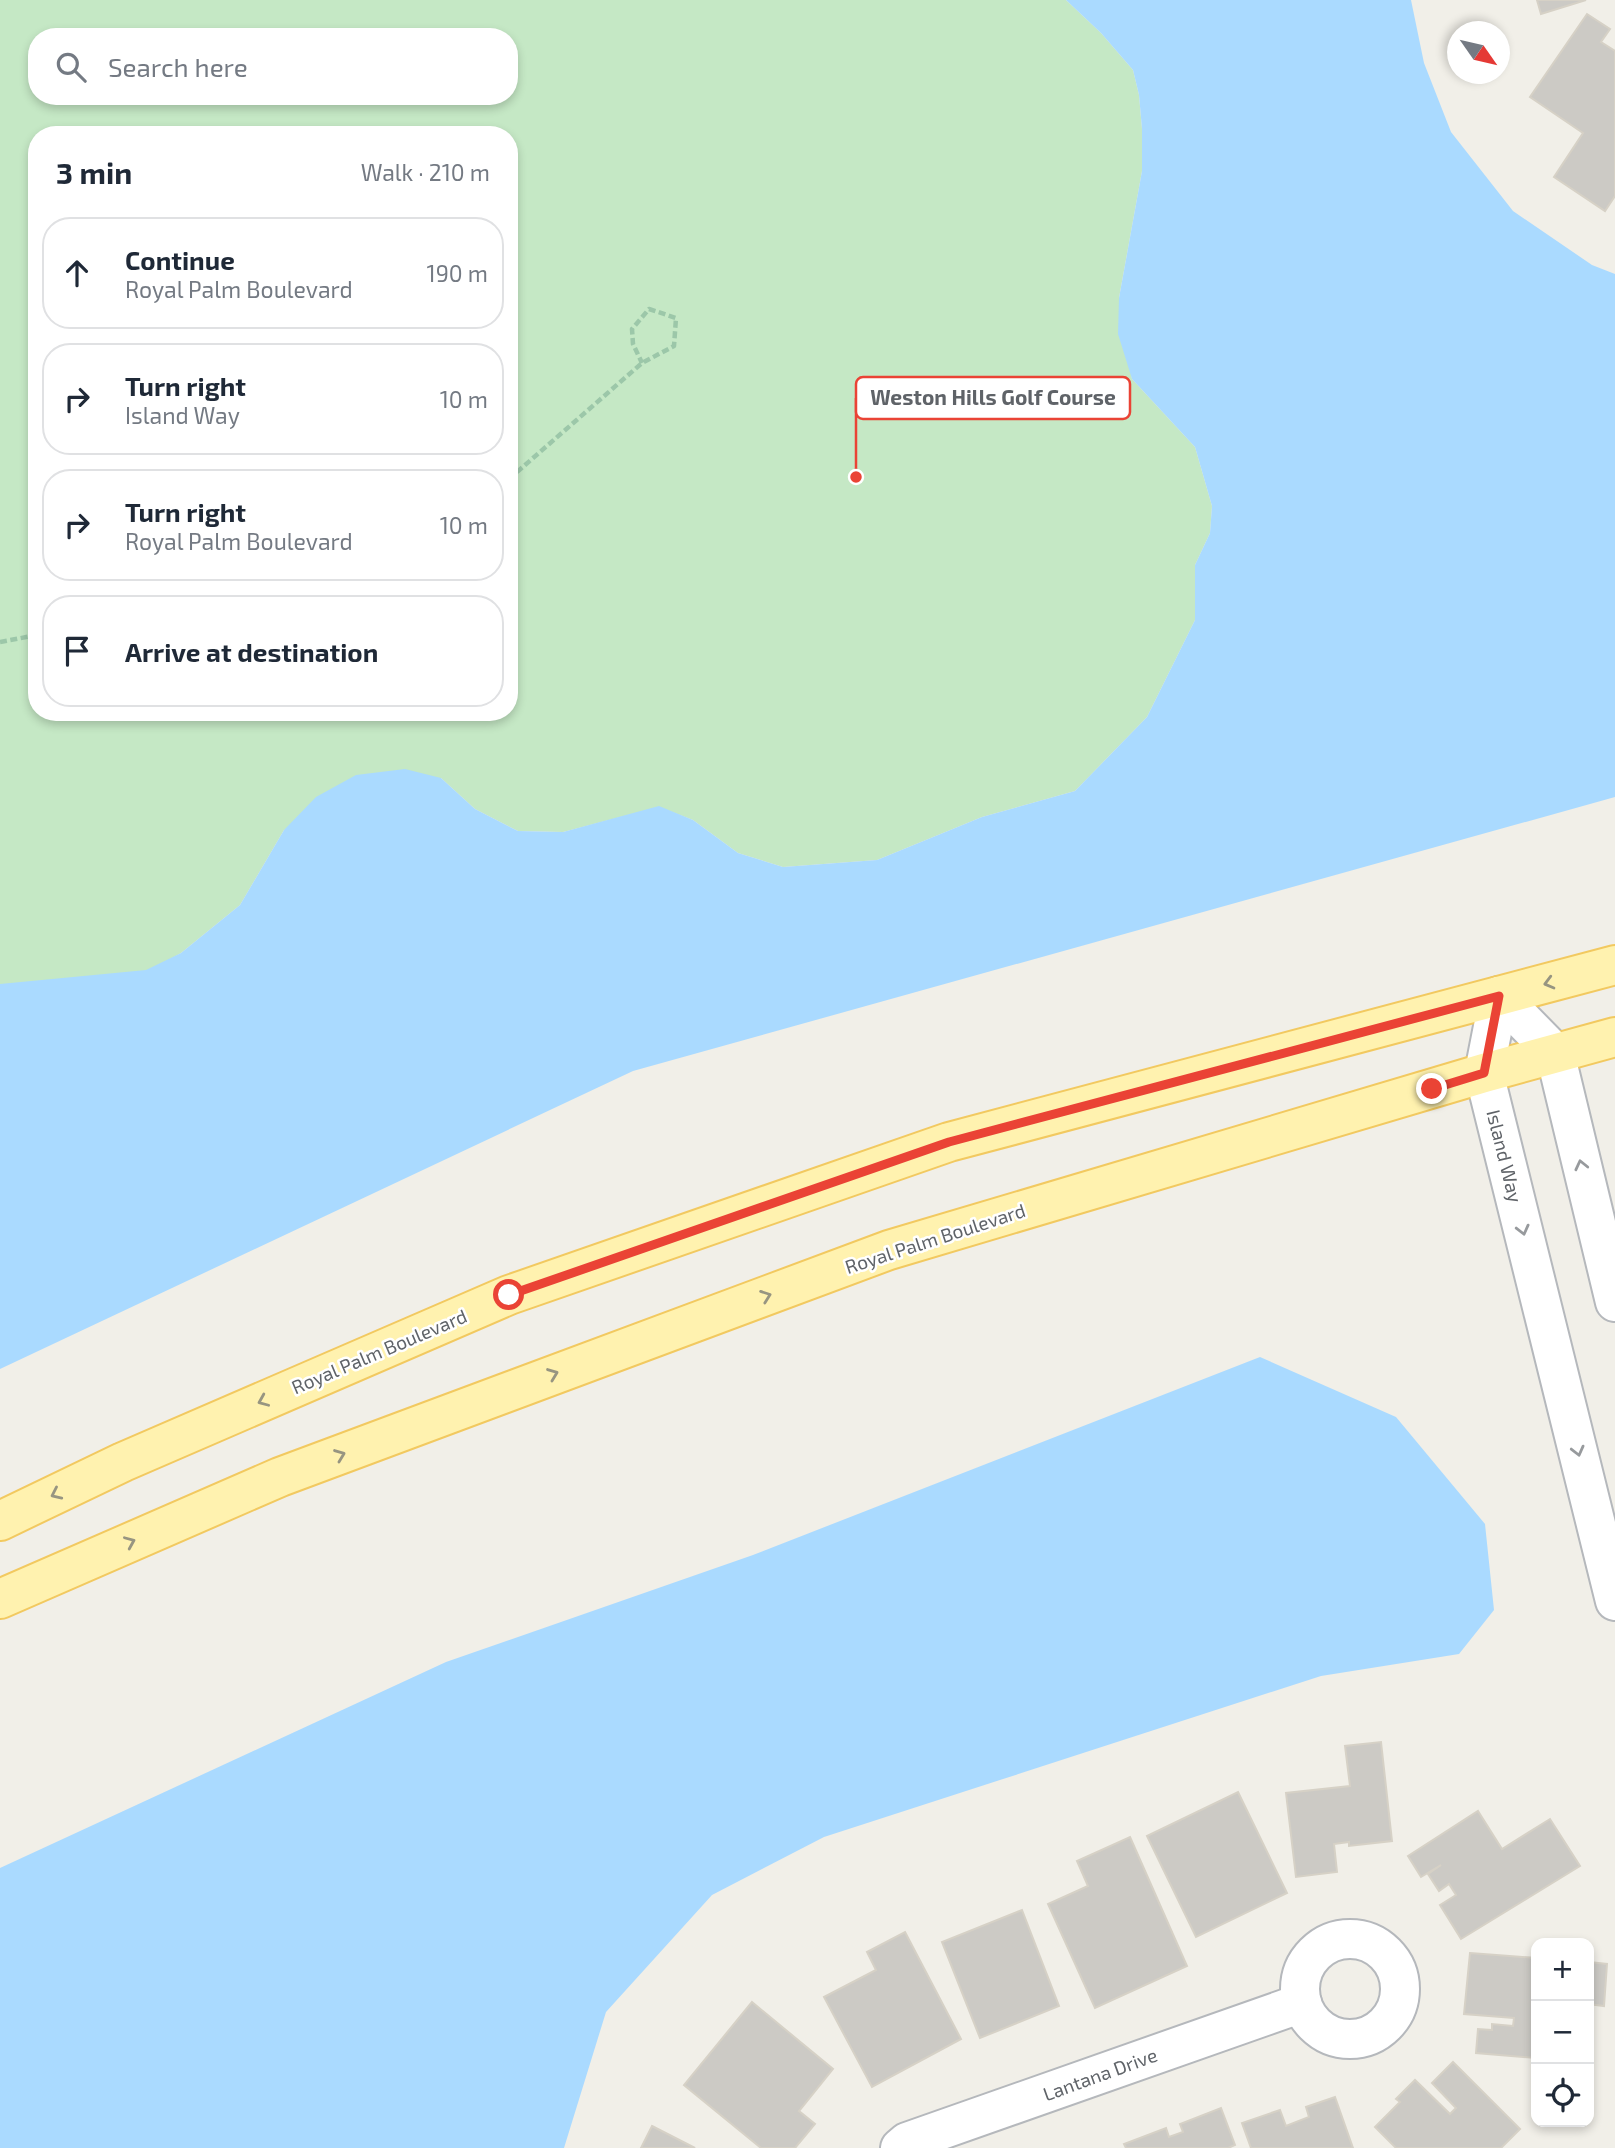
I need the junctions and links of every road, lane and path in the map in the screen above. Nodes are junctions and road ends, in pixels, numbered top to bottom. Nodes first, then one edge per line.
1 (642, 363) junction
2 (518, 471) edge
3 (28, 637) edge
4 (0, 642) edge
5 (1615, 965) edge
6 (1499, 996) junction
7 (1615, 1037) edge
8 (1555, 1053) junction
9 (1484, 1073) junction
10 (1615, 1302) edge
11 (0, 1521) edge
12 (0, 1599) edge
13 (1615, 1601) edge
14 (1301, 2003) dead end
15 (900, 2148) edge

1 - 1 path
1 - 2 path
3 - 4 path
5 -> 6 main road, Royal Palm Boulevard
6 - 8 street
6 - 9 street, Island Way
6 -> 11 main road, Royal Palm Boulevard
7 - 8 main road, Royal Palm Boulevard
8 - 9 main road, Royal Palm Boulevard
10 -> 8 street
12 -> 9 main road, Royal Palm Boulevard
9 -> 13 street, Island Way
14 - 15 street, Lantana Drive

